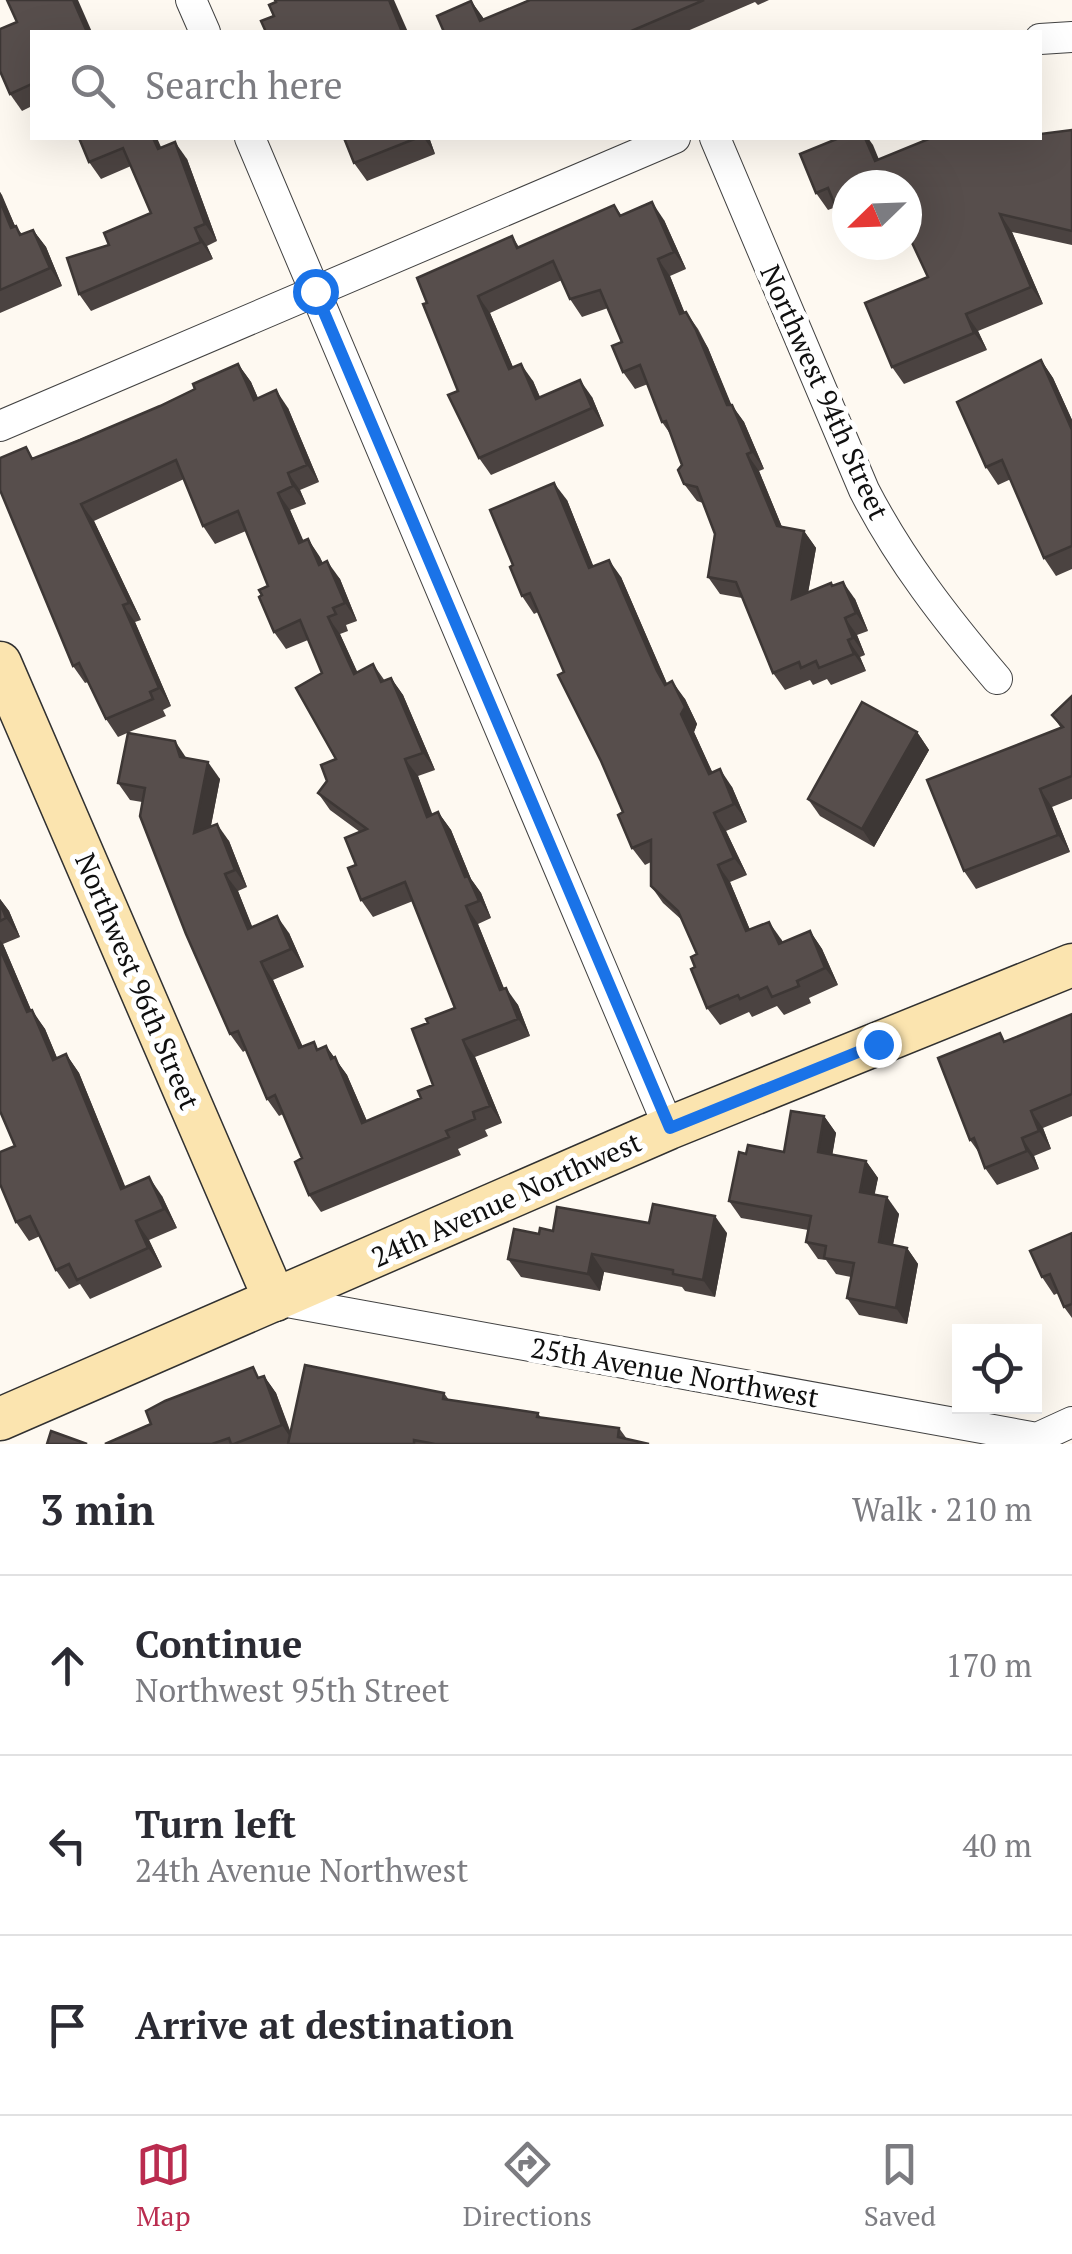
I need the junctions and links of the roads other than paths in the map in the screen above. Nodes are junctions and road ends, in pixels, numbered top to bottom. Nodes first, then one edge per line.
1 (191, 0) edge
2 (204, 30) edge
3 (1042, 38) edge
4 (1072, 38) edge
5 (251, 140) edge
6 (670, 140) edge
7 (716, 140) edge
8 (315, 291) junction
9 (0, 426) edge
10 (0, 663) edge
11 (997, 679) dead end
12 (1072, 965) edge
13 (670, 1128) junction
14 (275, 1300) junction
15 (0, 1418) edge
16 (1072, 1422) edge
17 (1039, 1441) edge

1 - 2 street
3 - 4 street
5 - 8 street
6 - 8 street
7 - 11 street, Northwest 94th Street
8 - 9 street
8 - 13 street
10 - 14 street, Northwest 96th Street
12 - 13 street, 24th Avenue Northwest
13 - 14 street, 24th Avenue Northwest
14 - 15 street, 24th Avenue Northwest
14 - 17 street, 25th Avenue Northwest
16 - 17 street, 25th Avenue Northwest

